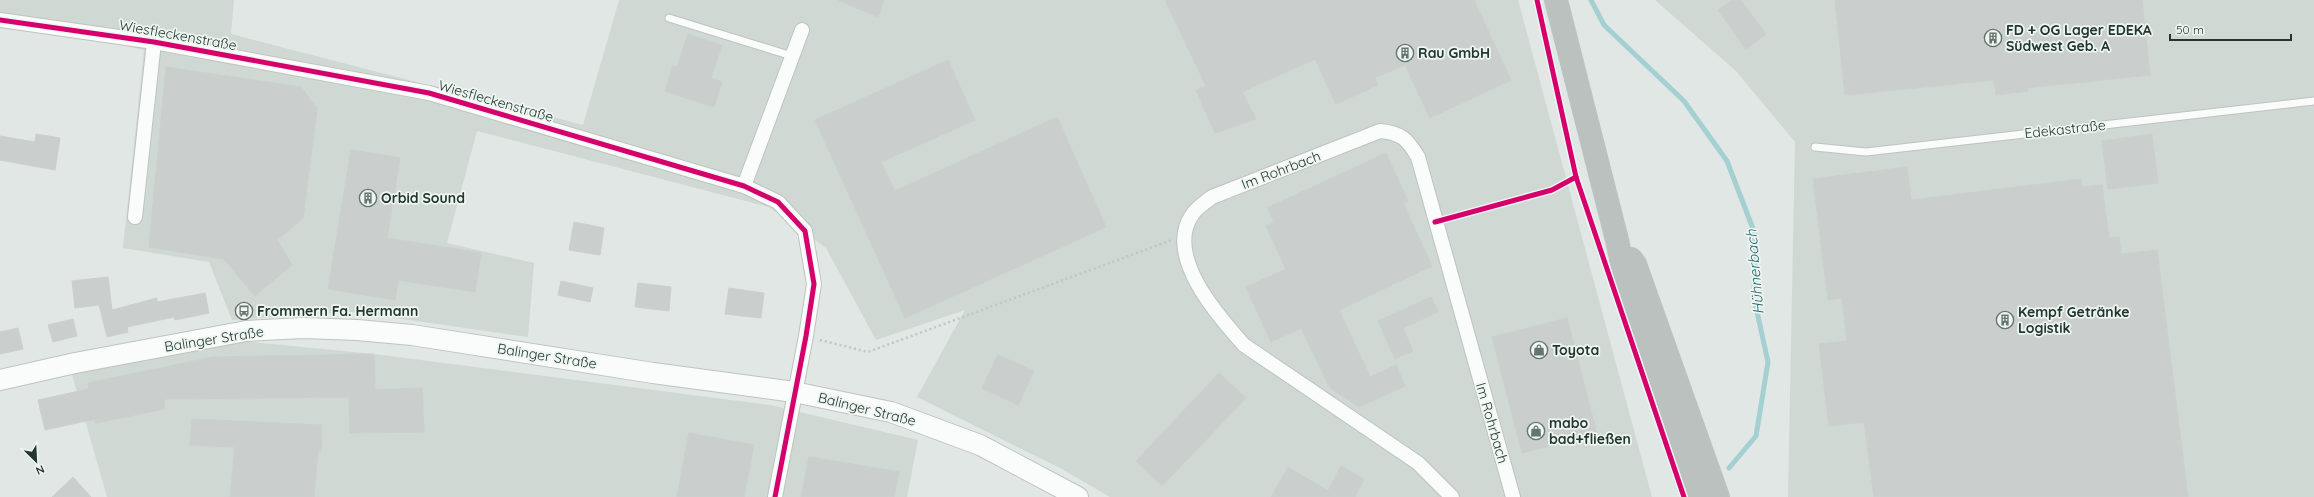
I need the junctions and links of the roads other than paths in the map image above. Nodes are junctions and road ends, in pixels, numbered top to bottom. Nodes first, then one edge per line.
1 (1556, 0) edge
2 (669, 18) dead end
3 (0, 20) edge
4 (802, 30) dead end
5 (154, 42) junction
6 (792, 56) junction
7 (2314, 101) edge
8 (1815, 147) dead end
9 (744, 186) junction
10 (135, 217) dead end
11 (1617, 240) junction
12 (0, 380) edge
13 (794, 392) junction
14 (775, 497) edge
15 (1078, 497) edge
16 (1452, 497) edge
17 (1513, 497) edge
18 (1695, 497) edge
19 (1718, 497) edge

1 - 11 highway
2 - 6 lane
3 - 5 street, Wiesfleckenstraße
4 - 6 street
5 - 9 street, Wiesfleckenstraße
5 - 10 street, Wiesfleckenstraße
6 - 9 street
7 - 8 lane, Edekastraße
9 - 13 street, Wiesfleckenstraße
11 - 18 highway
11 - 19 highway
12 - 13 main road, Balinger Straße
13 - 14 street, Wiesfleckenstraße
13 - 15 main road, Balinger Straße
16 - 17 street, Im Rohrbach

